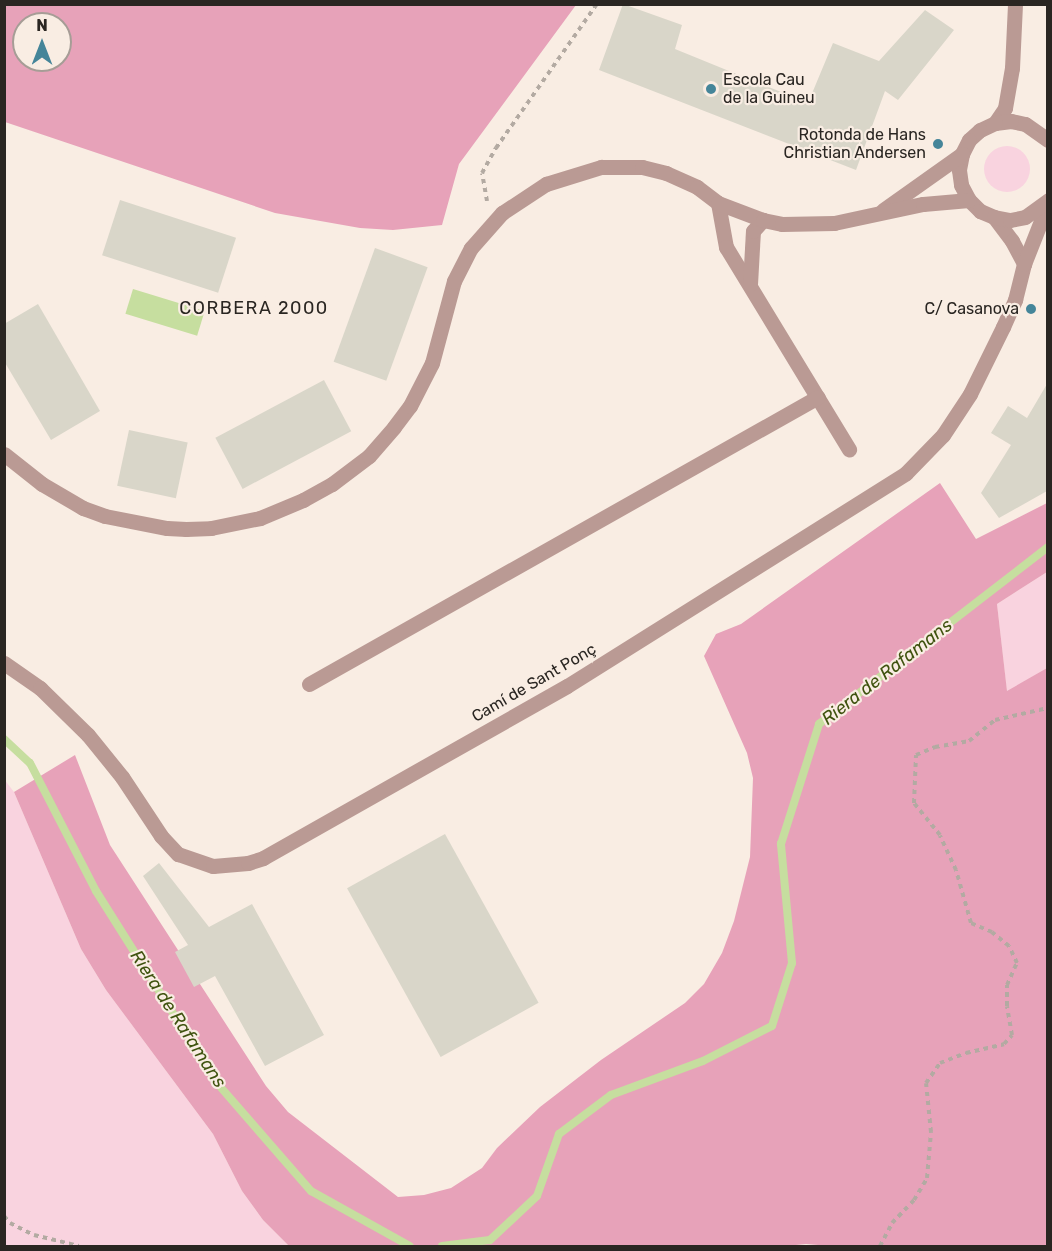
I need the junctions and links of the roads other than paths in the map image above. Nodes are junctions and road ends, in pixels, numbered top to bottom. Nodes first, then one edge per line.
1 (1015, 4) edge
2 (995, 123) junction
3 (1047, 140) edge
4 (962, 154) junction
5 (969, 200) junction
6 (1047, 202) edge
7 (718, 203) junction
8 (880, 212) junction
9 (994, 217) junction
10 (763, 220) junction
11 (1023, 264) junction
12 (750, 284) junction
13 (818, 397) junction
14 (849, 449) dead end
15 (4, 454) edge
16 (4, 663) edge
17 (309, 684) dead end

1 - 2 street
2 - 3 street
2 - 4 street
4 - 5 street
4 - 8 street
5 - 8 street
5 - 9 street
6 - 9 street
6 - 11 street, Camí de Sant Ponç
7 - 10 street
7 - 12 street
7 - 15 street
8 - 10 street
9 - 11 street
10 - 12 street
11 - 16 street, Camí de Sant Ponç
12 - 13 street
13 - 14 street
13 - 17 street

